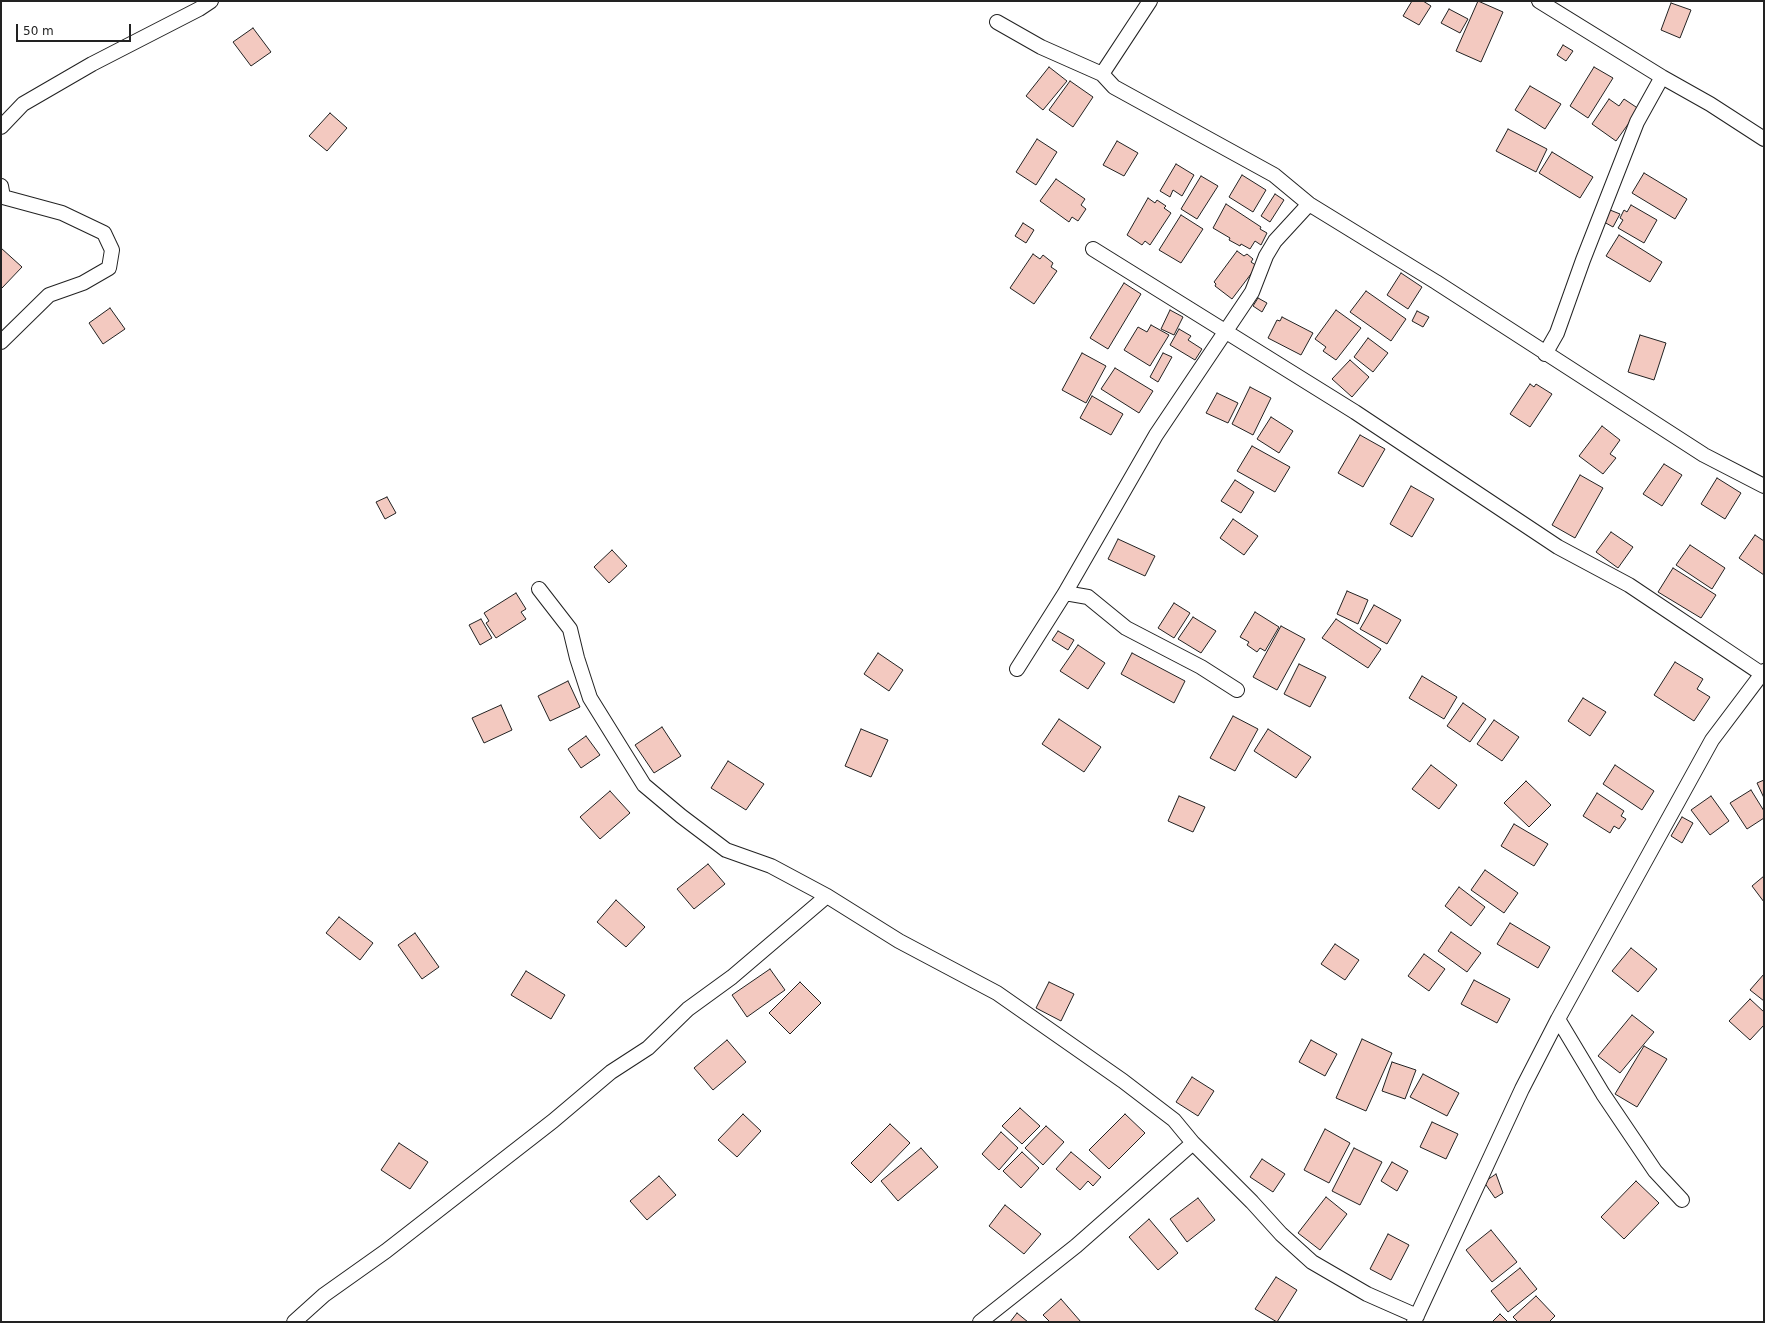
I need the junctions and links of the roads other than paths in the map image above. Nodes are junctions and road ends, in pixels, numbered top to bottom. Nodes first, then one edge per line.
1 (211, 1) edge
2 (1150, 1) edge
3 (1539, 1) edge
4 (997, 22) dead end
5 (1102, 74) junction
6 (1662, 77) junction
7 (1, 127) edge
8 (1764, 139) edge
9 (1, 186) edge
10 (1309, 204) junction
11 (1093, 249) dead end
12 (1226, 332) junction
13 (1, 342) edge
14 (1545, 354) junction
15 (1764, 486) edge
16 (539, 589) dead end
17 (1065, 593) junction
18 (1017, 669) dead end
19 (1763, 673) edge
20 (1237, 690) dead end
21 (827, 896) junction
22 (1558, 1019) junction
23 (1193, 1143) junction
24 (1682, 1200) dead end
25 (1416, 1319) edge
26 (294, 1322) edge
27 (980, 1322) edge

1 - 7 street
2 - 5 street
3 - 6 street
4 - 5 street
5 - 10 street
6 - 8 street
6 - 14 street
9 - 13 street
10 - 12 street
10 - 14 street
11 - 12 street
12 - 17 street
12 - 19 street
14 - 15 street
16 - 21 street
17 - 18 street
17 - 20 street
19 - 22 street
21 - 23 street
21 - 26 street
22 - 24 street
22 - 25 street
23 - 25 street
23 - 27 street

